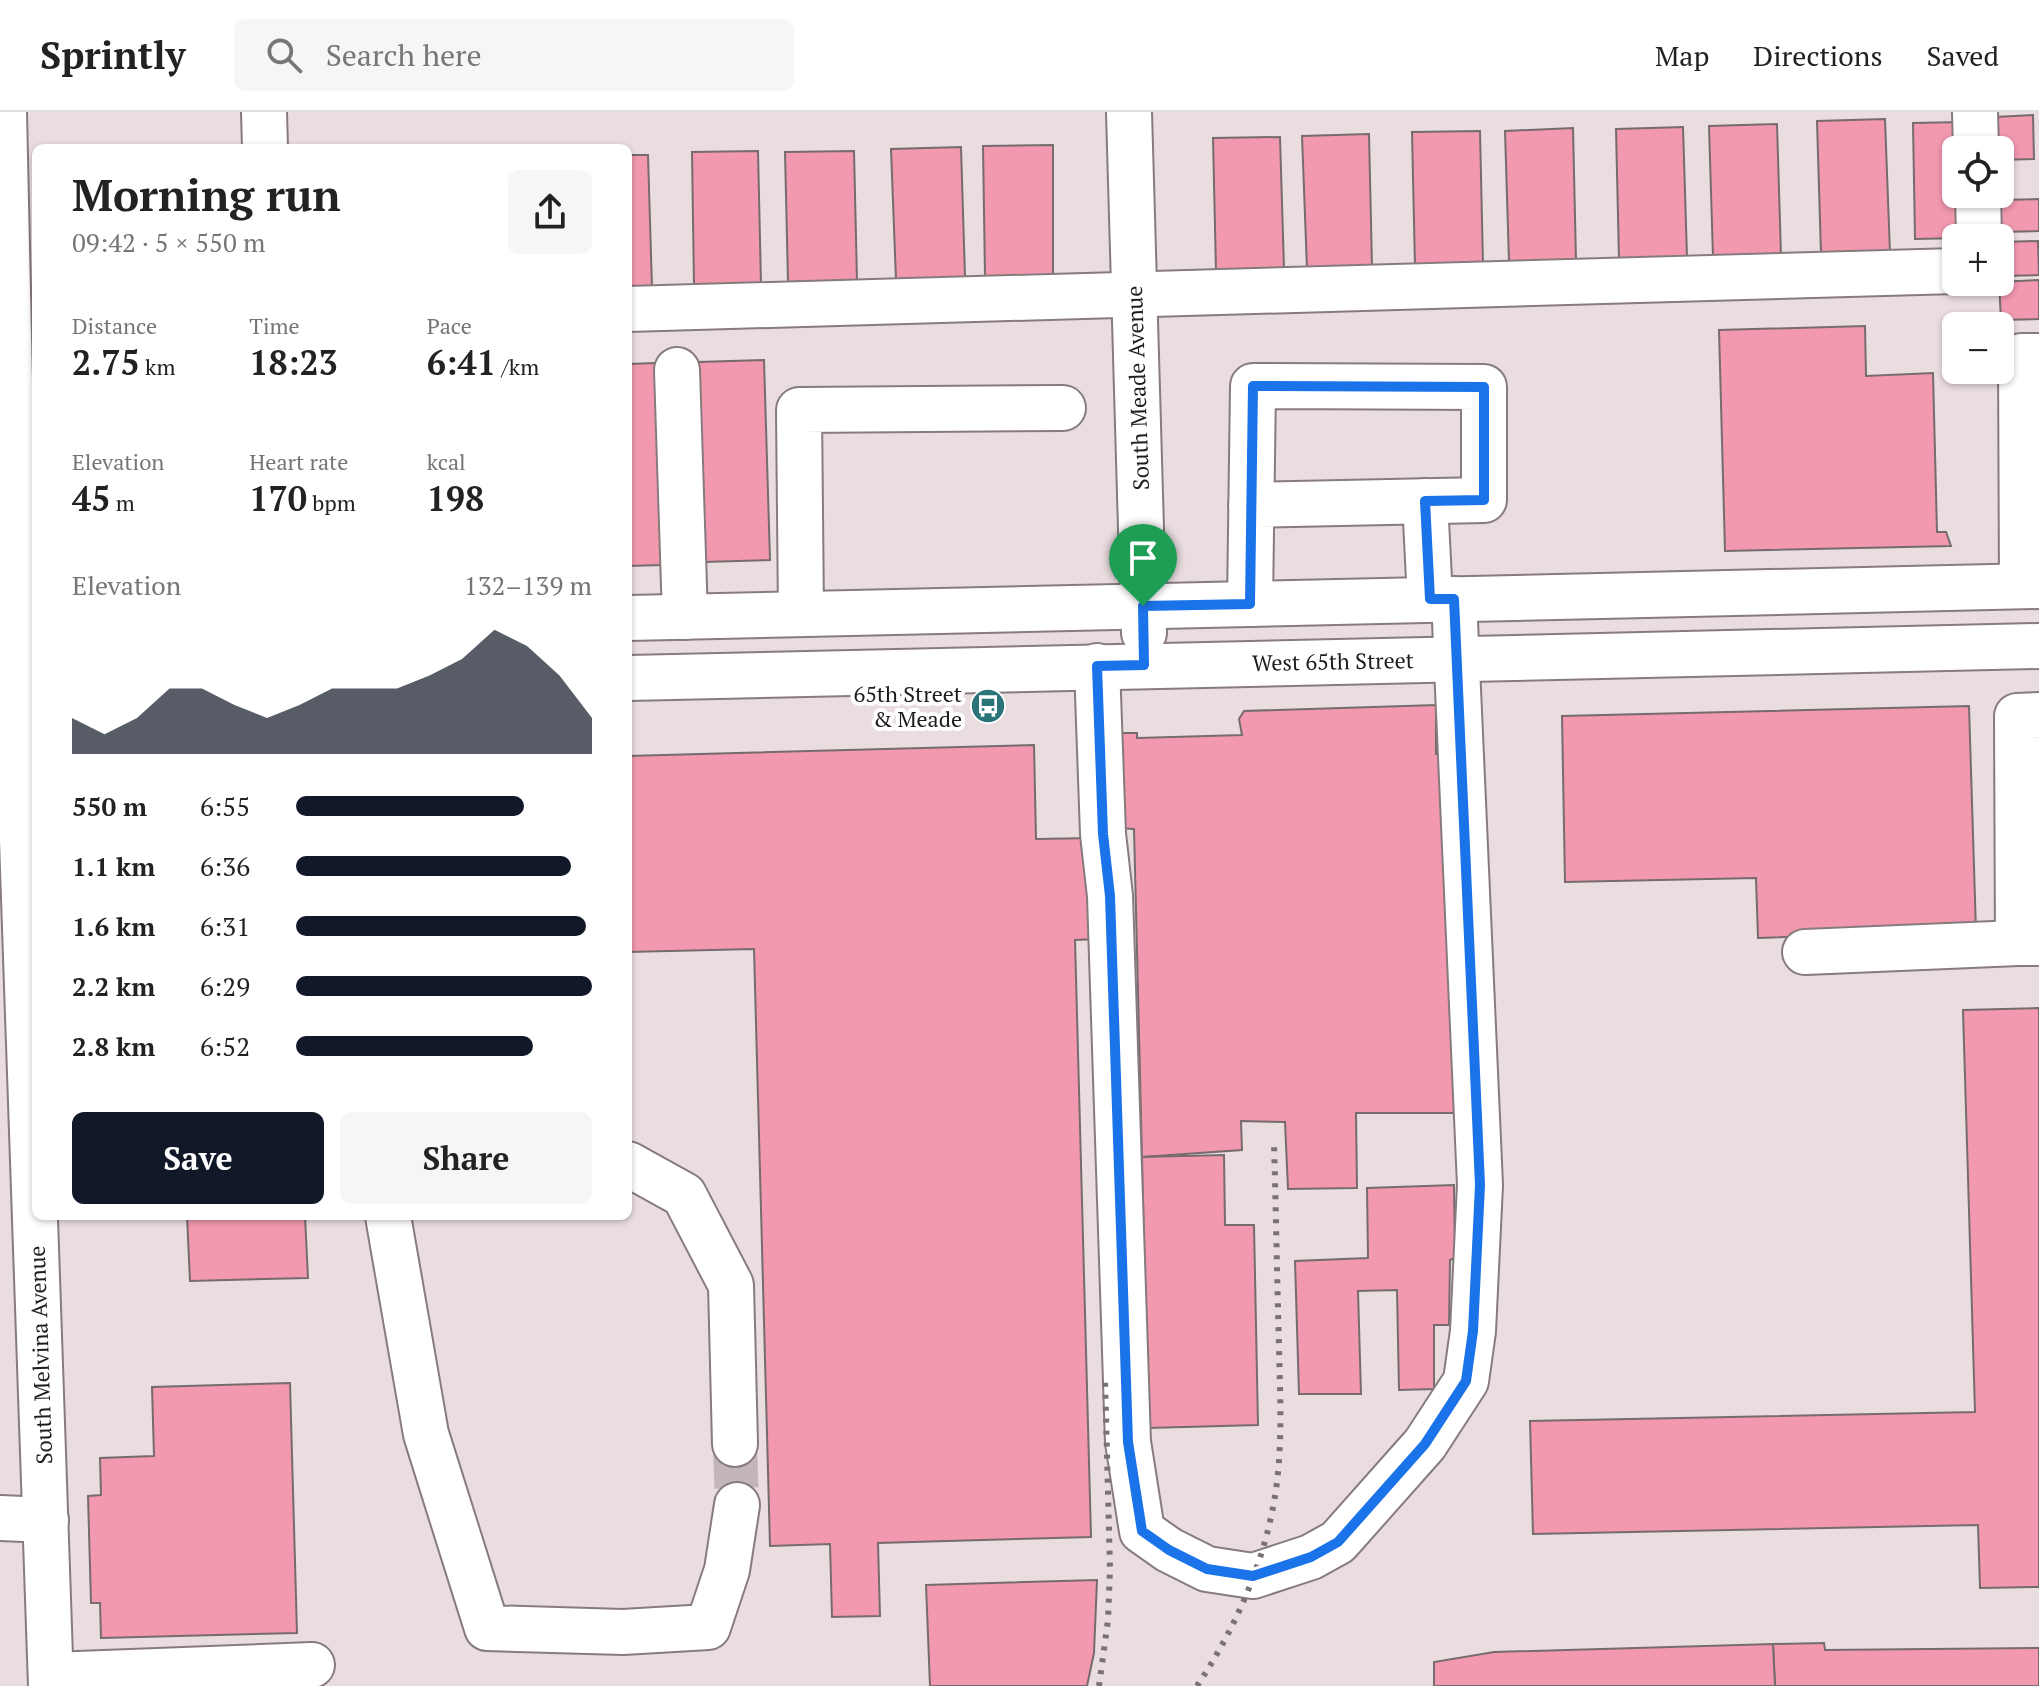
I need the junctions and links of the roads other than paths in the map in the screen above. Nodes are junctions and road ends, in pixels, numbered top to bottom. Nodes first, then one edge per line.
1 (4, 112) edge
2 (264, 112) edge
3 (1129, 112) edge
4 (1975, 112) edge
5 (1976, 136) edge
6 (265, 144) edge
7 (1942, 271) edge
8 (1134, 296) junction
9 (632, 309) edge
10 (22, 329) edge
11 (2039, 356) edge
12 (677, 370) dead end
13 (1063, 408) dead end
14 (1425, 501) junction
15 (1251, 505) junction
16 (2031, 586) edge
17 (1442, 599) junction
18 (1250, 604) junction
19 (1143, 606) junction
20 (801, 614) junction
21 (685, 617) junction
22 (632, 618) edge
23 (17, 632) edge
24 (2039, 646) edge
25 (1456, 658) junction
26 (1144, 665) junction
27 (1097, 666) junction
28 (632, 678) edge
29 (18, 694) edge
30 (2039, 715) edge
31 (2029, 943) edge
32 (1805, 952) dead end
33 (32, 1117) edge
34 (632, 1166) edge
35 (35, 1220) edge
36 (389, 1220) edge
37 (735, 1444) tunnel mouth
38 (737, 1505) tunnel mouth
39 (0, 1518) edge
40 (46, 1520) junction
41 (312, 1665) dead end
42 (51, 1680) edge

1 - 10 street, South Melvina Avenue
2 - 6 street
3 - 8 street, South Meade Avenue
4 - 5 street
7 - 8 street
8 - 9 street
8 - 19 street, South Meade Avenue
10 - 23 street, South Melvina Avenue
11 - 16 street
12 - 21 street
13 - 20 street
14 - 15 street
14 - 15 street
14 - 17 street
15 - 18 street
16 - 17 street
17 - 18 street
17 - 25 street
18 - 19 street
19 - 20 street
19 - 26 street, South Meade Avenue
20 - 21 street
21 - 22 street
23 - 29 street, South Melvina Avenue
24 - 25 street, West 65th Street
25 - 26 street, West 65th Street
25 - 27 street
26 - 27 street, West 65th Street
27 - 28 street, West 65th Street
29 - 33 street, South Melvina Avenue
30 - 31 street
31 - 32 street
34 - 37 street
35 - 40 street, South Melvina Avenue
36 - 38 street
39 - 40 street
40 - 42 street, South Melvina Avenue
41 - 42 street

